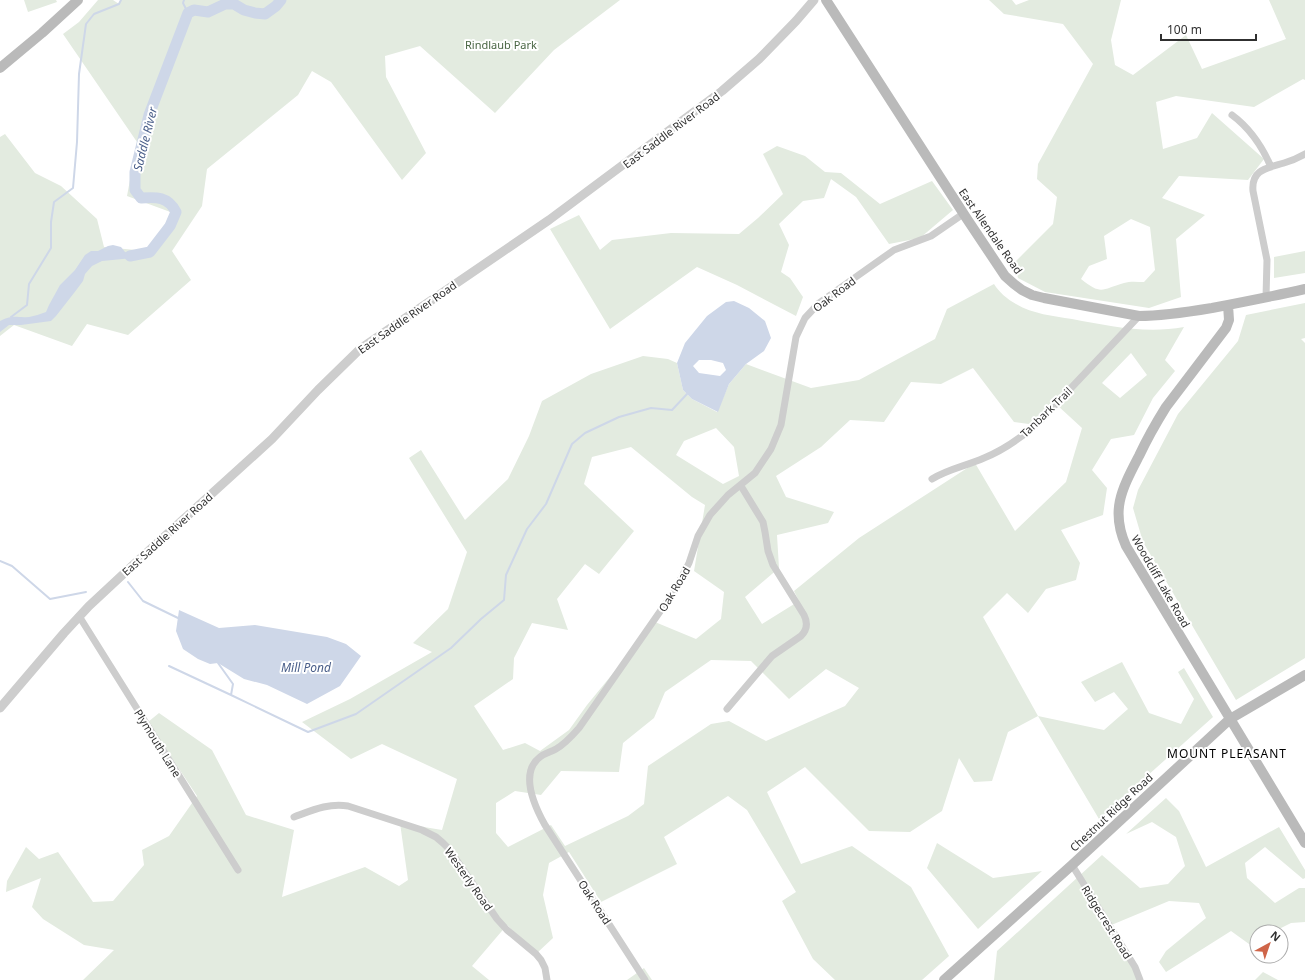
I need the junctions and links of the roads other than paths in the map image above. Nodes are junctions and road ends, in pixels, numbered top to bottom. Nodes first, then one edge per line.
1 (78, 0) edge
2 (814, 0) edge
3 (826, 0) edge
4 (0, 68) edge
5 (1232, 115) dead end
6 (1305, 154) edge
7 (1271, 167) junction
8 (963, 214) junction
9 (1305, 289) edge
10 (1266, 298) junction
11 (1228, 305) junction
12 (1139, 316) junction
13 (932, 480) dead end
14 (741, 486) junction
15 (79, 616) junction
16 (1305, 675) edge
17 (0, 708) edge
18 (727, 709) dead end
19 (1230, 719) junction
20 (294, 817) dead end
21 (1305, 843) edge
22 (1072, 865) junction
23 (238, 870) dead end
24 (547, 980) edge
25 (645, 980) edge
26 (944, 980) edge
27 (1140, 980) edge

1 - 4 main road
2 - 15 street, East Saddle River Road
3 - 8 main road, East Allendale Road
5 - 7 street
6 - 7 street
7 - 10 street
8 - 12 main road, East Allendale Road
8 - 14 street, Oak Road
9 - 10 main road, East Allendale Road
10 - 11 main road, East Allendale Road
11 - 12 main road, East Allendale Road
11 - 19 main road, Woodcliff Lake Road
12 - 13 street, Tanbark Trail
14 - 18 street
14 - 25 street, Oak Road
15 - 17 street, East Saddle River Road
15 - 23 street, Plymouth Lane
16 - 19 main road, Chestnut Ridge Road
19 - 21 main road, Woodcliff Lake Road
19 - 22 main road, Chestnut Ridge Road
20 - 24 street, Westerly Road
22 - 26 main road, Chestnut Ridge Road
22 - 27 street, Ridgecrest Road

